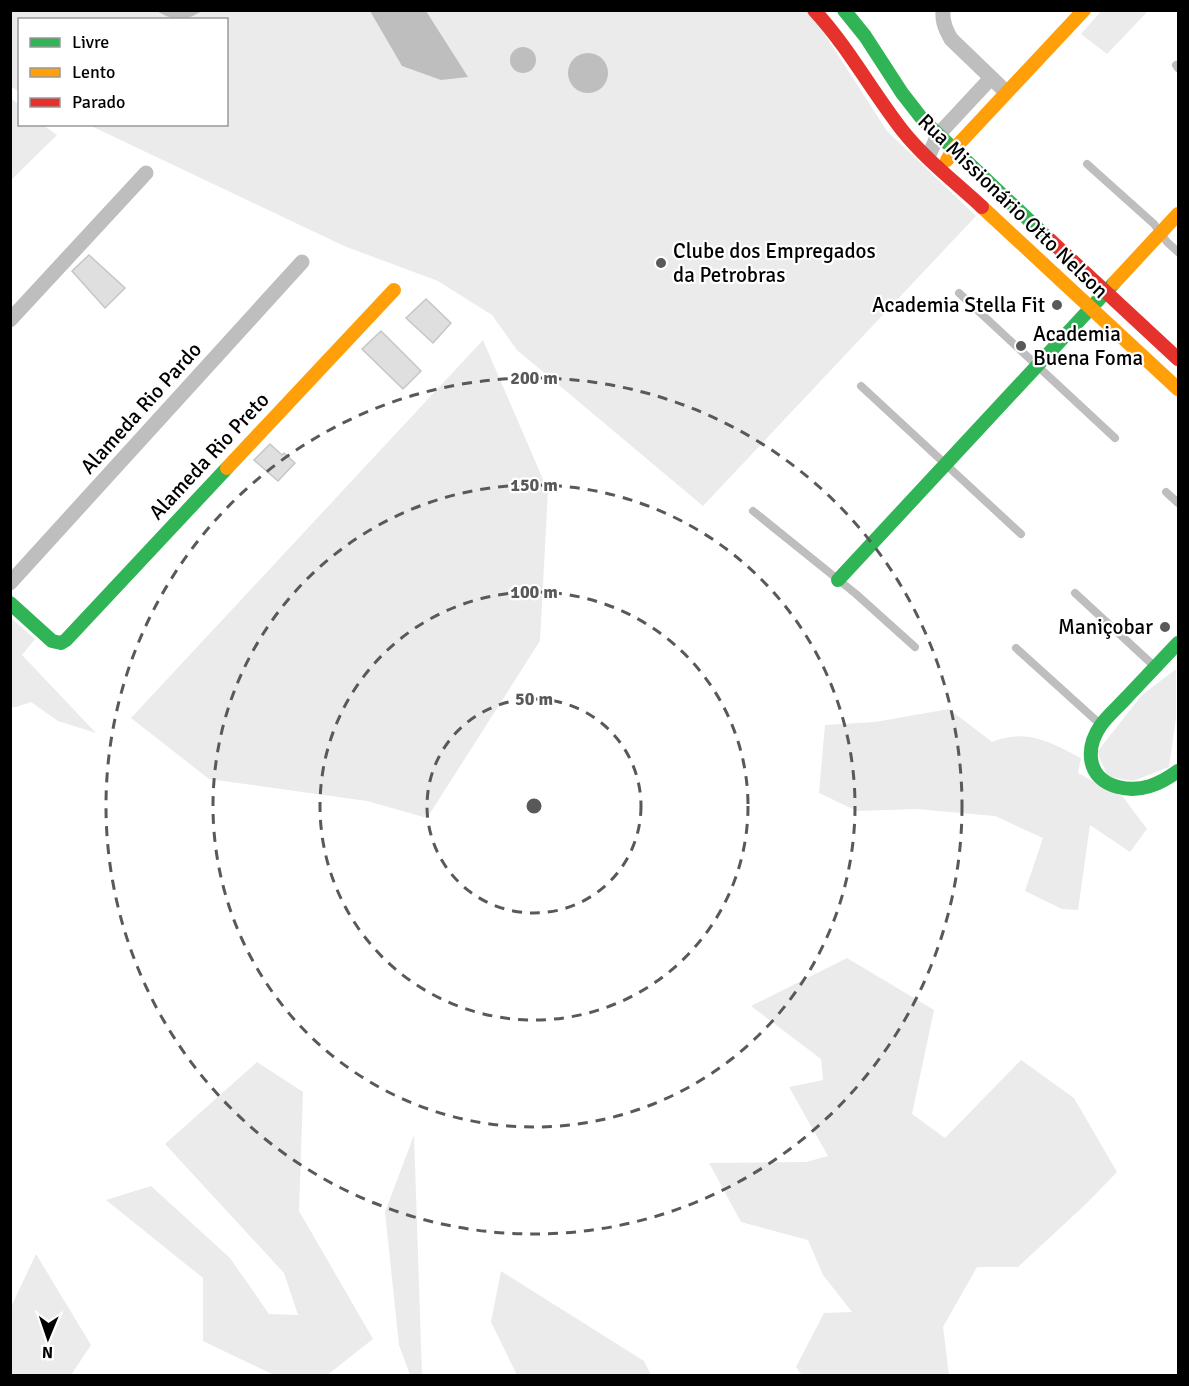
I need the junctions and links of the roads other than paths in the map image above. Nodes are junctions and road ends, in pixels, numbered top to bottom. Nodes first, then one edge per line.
1 (814, 10) edge
2 (844, 10) edge
3 (943, 10) edge
4 (1084, 10) edge
5 (991, 78) junction
6 (1006, 92) junction
7 (938, 135) junction
8 (953, 150) junction
9 (928, 157) junction
10 (1087, 164) dead end
11 (941, 170) junction
12 (146, 173) dead end
13 (1179, 214) edge
14 (1160, 233) junction
15 (1179, 252) edge
16 (302, 262) dead end
17 (394, 290) dead end
18 (1105, 292) junction
19 (959, 293) dead end
20 (1090, 308) junction
21 (10, 320) edge
22 (1179, 359) edge
23 (1037, 365) junction
24 (861, 386) dead end
25 (1179, 390) edge
26 (1115, 438) dead end
27 (944, 464) junction
28 (1166, 492) dead end
29 (1179, 503) edge
30 (753, 511) dead end
31 (1021, 534) dead end
32 (838, 580) junction
33 (10, 583) edge
34 (1075, 593) dead end
35 (10, 603) edge
36 (1179, 643) edge
37 (915, 647) dead end
38 (1016, 648) dead end
39 (1156, 668) junction
40 (1101, 724) junction
41 (1179, 771) edge

1 - 9 street, Rua Missionário Otto Nelson
2 - 7 street, Rua Missionário Otto Nelson
3 - 5 street
4 - 6 street
5 - 6 street
5 - 7 street
6 - 8 street
7 - 8 street, Rua Missionário Otto Nelson
7 - 9 street
8 - 11 street
8 - 18 street, Rua Missionário Otto Nelson
9 - 11 street, Rua Missionário Otto Nelson
10 - 14 lane
11 - 20 street, Rua Missionário Otto Nelson
12 - 21 street
13 - 14 street
14 - 15 lane
14 - 18 street
16 - 33 street, Alameda Rio Pardo
17 - 35 street, Alameda Rio Preto
18 - 20 street
18 - 22 street, Rua Missionário Otto Nelson
19 - 23 lane
20 - 23 street
20 - 25 street, Rua Missionário Otto Nelson
23 - 26 lane
23 - 27 street
24 - 27 lane
27 - 31 lane
27 - 32 street
28 - 29 lane
30 - 32 lane
32 - 37 lane
34 - 39 lane
36 - 39 street
38 - 40 lane
39 - 40 street
40 - 41 street

